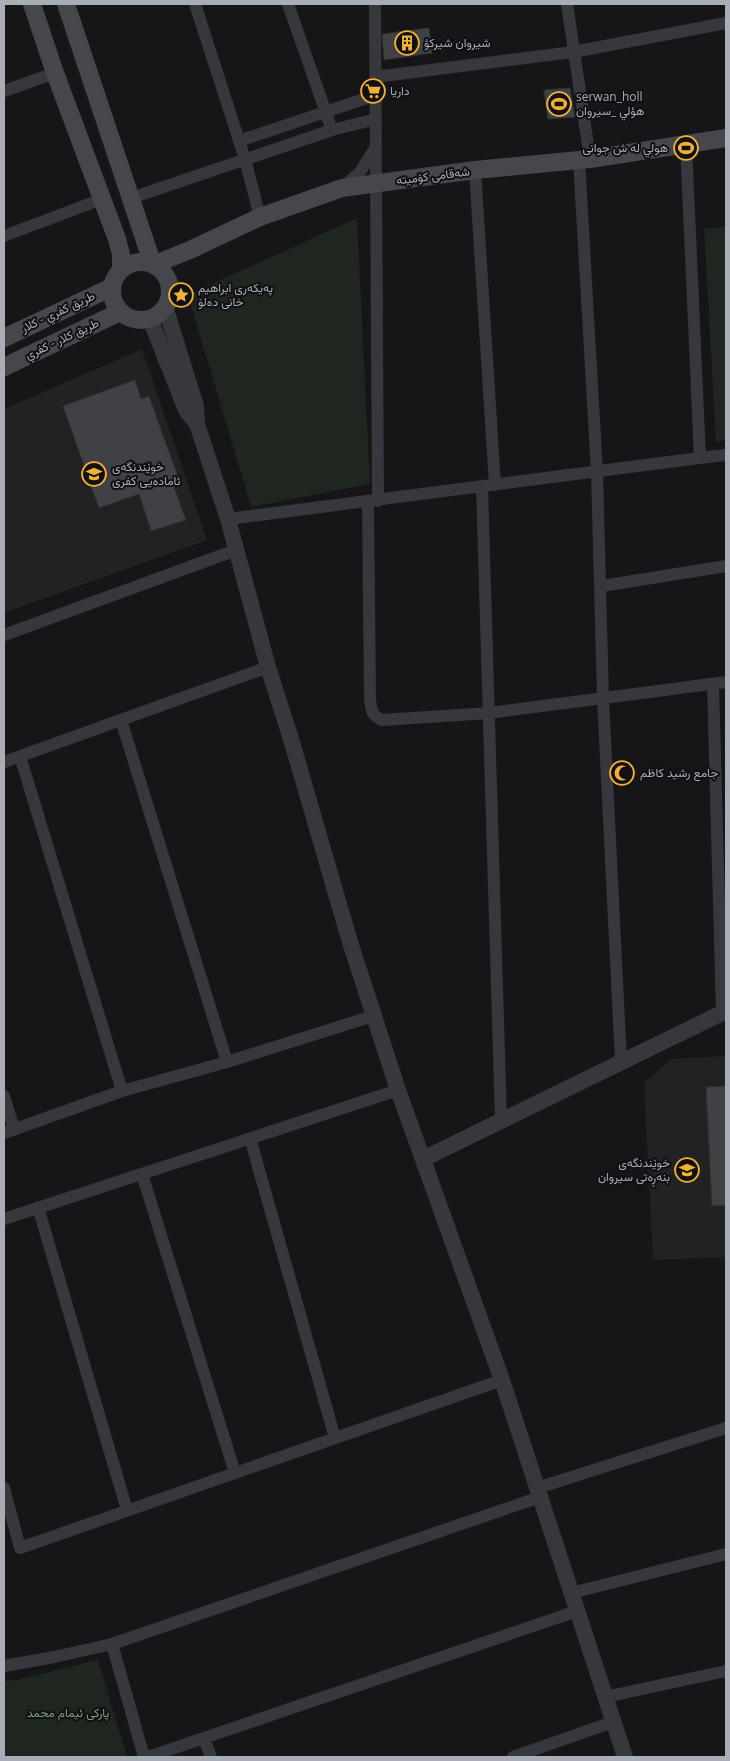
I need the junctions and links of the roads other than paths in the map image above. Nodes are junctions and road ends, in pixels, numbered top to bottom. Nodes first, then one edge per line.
1 (32, 4) edge
2 (66, 4) edge
3 (194, 4) edge
4 (288, 4) edge
5 (375, 4) edge
6 (567, 4) edge
7 (726, 22) edge
8 (573, 52) junction
9 (55, 73) junction
10 (376, 77) junction
11 (4, 91) edge
12 (376, 95) junction
13 (326, 111) junction
14 (376, 119) junction
15 (332, 130) junction
16 (726, 138) edge
17 (239, 141) junction
18 (686, 144) junction
19 (376, 147) junction
20 (245, 159) junction
21 (585, 159) junction
22 (475, 170) junction
23 (376, 184) junction
24 (342, 188) junction
25 (131, 198) junction
26 (102, 199) junction
27 (260, 217) junction
28 (4, 236) edge
29 (153, 265) junction
30 (121, 270) junction
31 (112, 287) junction
32 (166, 306) junction
33 (120, 312) junction
34 (150, 319) junction
35 (4, 338) edge
36 (4, 366) edge
37 (197, 424) junction
38 (726, 455) edge
39 (700, 458) junction
40 (597, 472) junction
41 (495, 485) junction
42 (482, 487) junction
43 (373, 501) junction
44 (228, 520) junction
45 (236, 550) junction
46 (726, 566) edge
47 (602, 586) junction
48 (4, 634) edge
49 (268, 667) junction
50 (726, 682) edge
51 (713, 684) junction
52 (604, 698) junction
53 (489, 713) junction
54 (121, 720) junction
55 (20, 756) junction
56 (4, 762) edge
57 (722, 879) edge
58 (724, 1012) edge
59 (373, 1016) junction
60 (227, 1062) junction
61 (621, 1062) junction
62 (398, 1090) junction
63 (122, 1091) junction
64 (4, 1096) edge
65 (501, 1121) junction
66 (9, 1131) edge
67 (250, 1138) junction
68 (423, 1159) junction
69 (142, 1174) junction
70 (38, 1207) junction
71 (4, 1218) edge
72 (502, 1380) junction
73 (726, 1428) edge
74 (335, 1438) junction
75 (235, 1473) junction
76 (4, 1488) edge
77 (539, 1492) junction
78 (127, 1510) junction
79 (726, 1554) edge
80 (572, 1593) junction
81 (577, 1611) junction
82 (112, 1644) junction
83 (4, 1666) edge
84 (726, 1671) edge
85 (605, 1697) junction
86 (613, 1722) junction
87 (204, 1738) junction
88 (146, 1757) edge
89 (211, 1757) edge
90 (514, 1757) edge
91 (625, 1757) edge

1 - 9 main road
2 - 25 main road
3 - 17 street
4 - 13 street
5 - 10 street
6 - 8 street
7 - 8 street
8 - 10 street
8 - 21 street
9 - 11 street
9 - 26 main road
10 - 12 street
12 - 13 street
12 - 14 street
13 - 15 street
13 - 17 street
14 - 15 street
14 - 19 street
15 - 20 street
16 - 18 main road, شەقامی کۆمیتە
17 - 20 street
18 - 21 main road, شەقامی کۆمیتە
18 - 39 street
19 - 23 street
19 - 24 street
20 - 25 street
20 - 27 street
21 - 22 main road, شەقامی کۆمیتە
21 - 40 street
22 - 23 main road, شەقامی کۆمیتە
22 - 41 street
23 - 24 main road, شەقامی کۆمیتە
23 - 43 street
24 - 27 main road, شەقامی کۆمیتە
25 - 29 main road
26 - 28 street
26 - 30 main road
27 - 29 main road, شەقامی کۆمیتە
29 - 30 main road
29 - 32 main road
30 - 31 main road
31 - 33 main road
31 - 35 main road, طريق كفري - كلار
32 - 34 main road
32 - 37 street
33 - 34 main road
33 - 36 main road, طريق كلار - كفري
34 - 37 street
37 - 44 street
38 - 39 street
39 - 40 street
40 - 41 street
40 - 47 street
41 - 42 street
42 - 43 street
42 - 53 street
43 - 44 street
43 - 53 street
44 - 45 street
45 - 48 street
45 - 49 street
46 - 47 street
47 - 52 street
49 - 54 street
49 - 59 street
50 - 51 street
51 - 52 street
51 - 57 street
52 - 53 street
52 - 61 street
53 - 65 street
54 - 55 street
54 - 60 street
55 - 56 street
55 - 63 street
57 - 58 street
58 - 61 street
59 - 60 street
59 - 62 street
60 - 63 street
61 - 65 street
62 - 67 street
62 - 68 street
63 - 66 street
64 - 66 street
65 - 68 street
67 - 69 street
67 - 74 street
68 - 72 street
69 - 70 street
69 - 75 street
70 - 71 street
70 - 78 street
72 - 74 street
72 - 77 street
73 - 77 street
74 - 75 street
75 - 78 street
76 - 78 street
77 - 80 street
77 - 82 street
79 - 80 street
80 - 81 street
81 - 85 street
81 - 87 street
82 - 83 street
82 - 88 street
84 - 85 street
85 - 86 street
86 - 90 street
86 - 91 street
87 - 88 street
87 - 89 street

